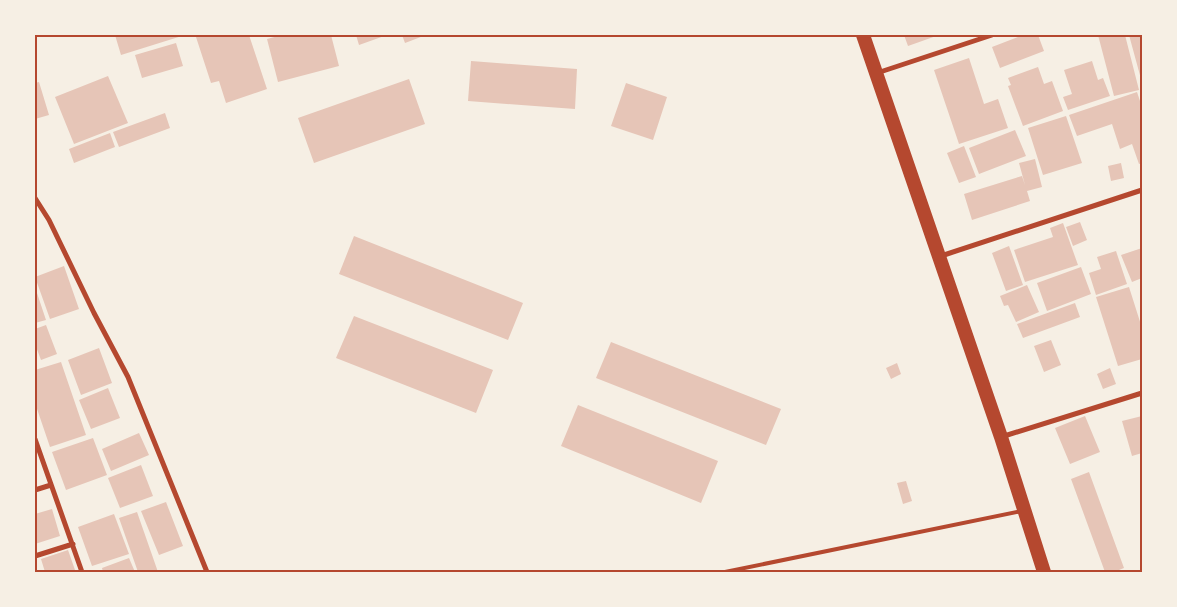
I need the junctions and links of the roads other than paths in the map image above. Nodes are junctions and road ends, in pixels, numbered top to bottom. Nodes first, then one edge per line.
1 (862, 35) edge
2 (992, 35) edge
3 (876, 74) junction
4 (1142, 190) edge
5 (35, 198) edge
6 (938, 256) junction
7 (1142, 393) edge
8 (1000, 437) junction
9 (35, 439) edge
10 (52, 485) junction
11 (35, 490) edge
12 (1024, 510) junction
13 (73, 544) junction
14 (35, 556) edge
15 (82, 572) edge
16 (206, 572) edge
17 (725, 572) edge
18 (1044, 572) edge

1 - 3 highway
2 - 3 street
3 - 6 highway
4 - 6 street
5 - 16 street
6 - 8 highway
7 - 8 street
8 - 12 highway
9 - 10 street
10 - 11 street
10 - 13 street
12 - 17 lane
12 - 18 highway
13 - 14 street
13 - 15 street

